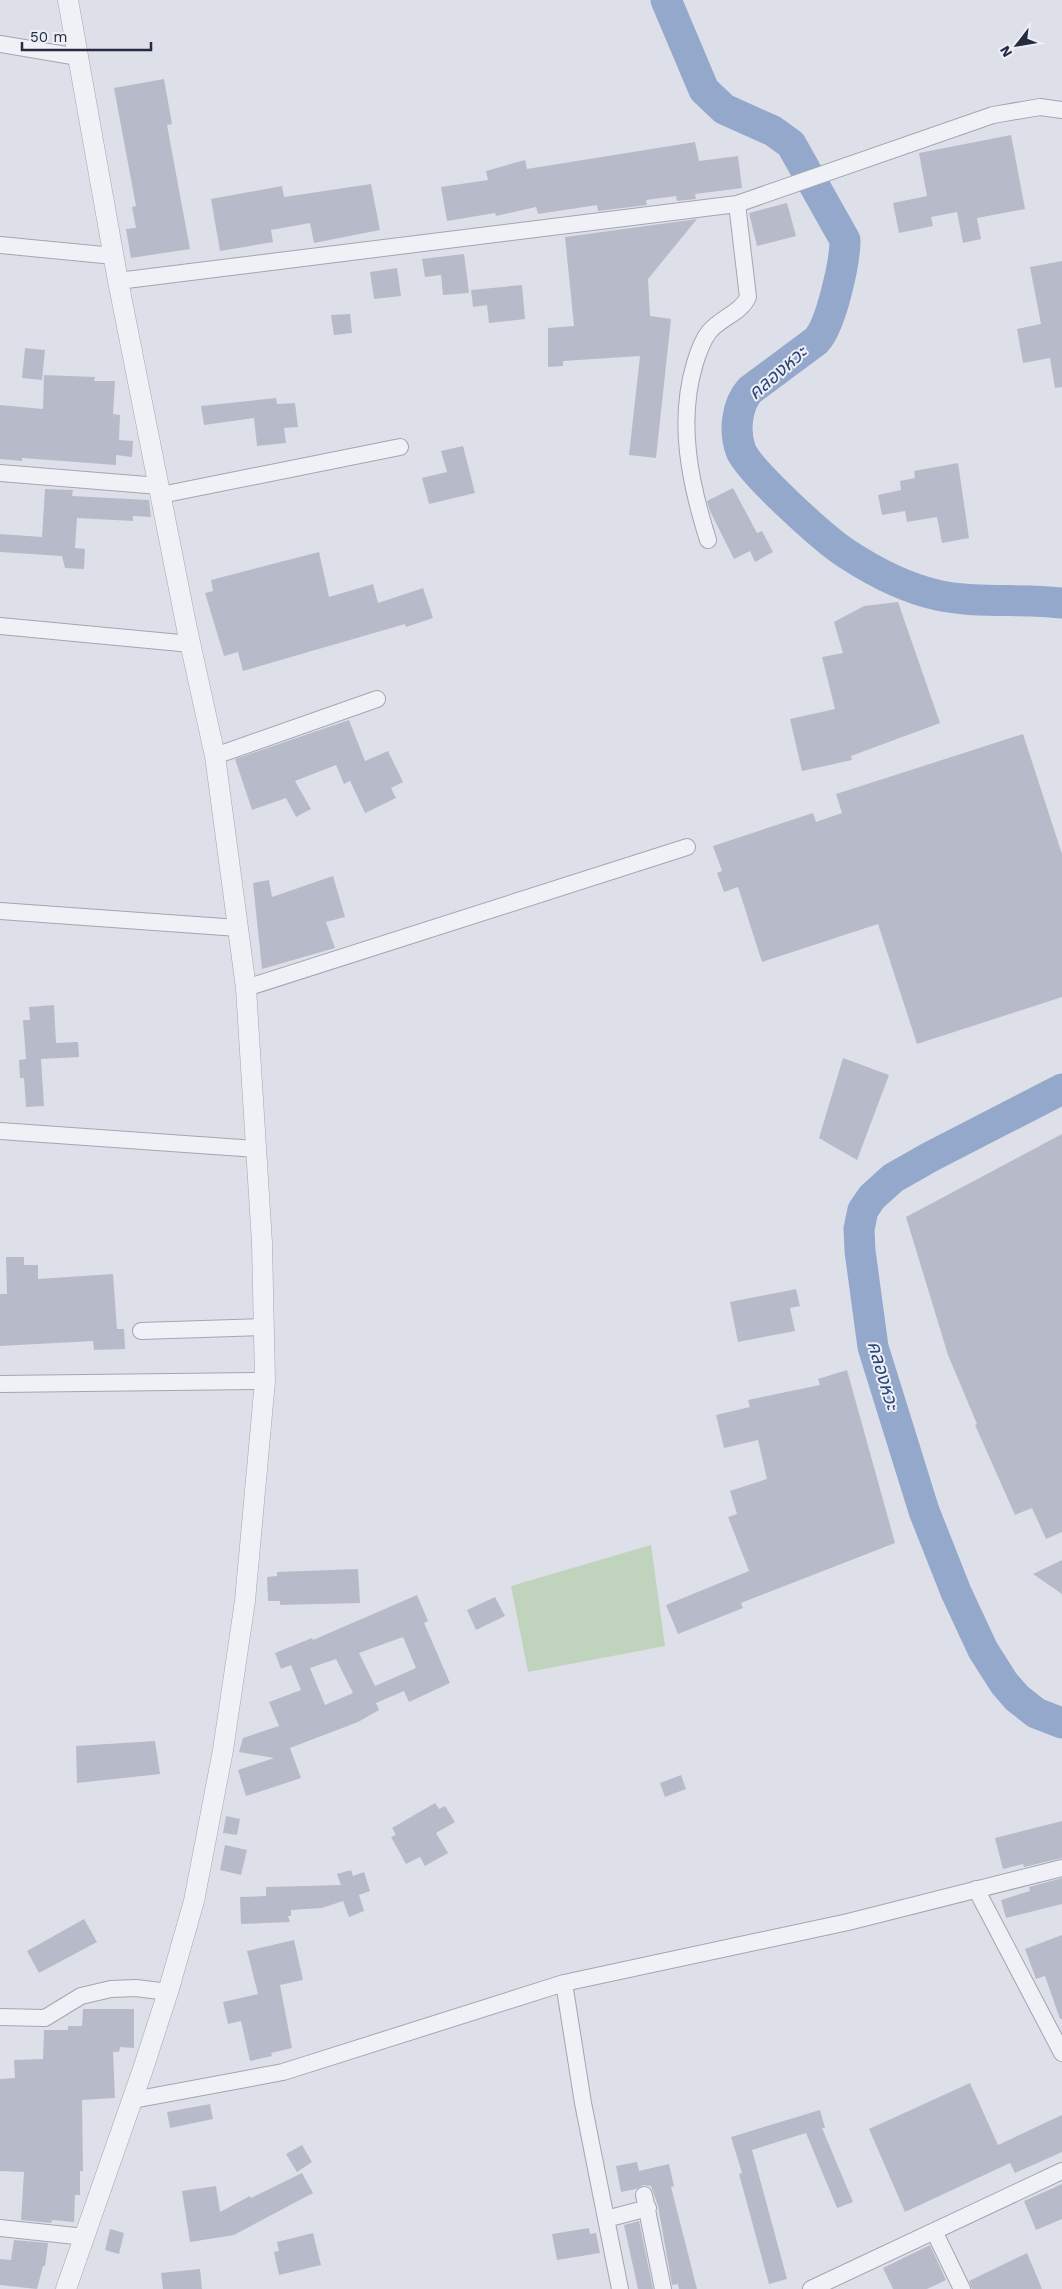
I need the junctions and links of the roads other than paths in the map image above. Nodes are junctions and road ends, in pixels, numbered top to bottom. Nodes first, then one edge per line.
1 (68, 0) edge
2 (0, 44) edge
3 (78, 57) junction
4 (1062, 110) edge
5 (737, 204) junction
6 (0, 245) edge
7 (114, 256) junction
8 (118, 281) junction
9 (400, 448) dead end
10 (0, 473) edge
11 (160, 490) junction
12 (708, 540) dead end
13 (0, 626) edge
14 (190, 644) junction
15 (377, 699) dead end
16 (215, 756) junction
17 (687, 847) dead end
18 (0, 911) edge
19 (238, 928) junction
20 (246, 988) junction
21 (0, 1131) edge
22 (257, 1149) junction
23 (264, 1327) junction
24 (141, 1331) dead end
25 (265, 1381) junction
26 (0, 1384) edge
27 (1062, 1868) edge
28 (976, 1890) junction
29 (564, 1983) junction
30 (168, 1992) junction
31 (0, 2017) edge
32 (1062, 2053) edge
33 (133, 2100) junction
34 (1062, 2171) edge
35 (606, 2219) junction
36 (0, 2228) edge
37 (934, 2231) junction
38 (85, 2237) junction
39 (813, 2288) edge
40 (66, 2289) edge
41 (620, 2289) edge
42 (663, 2289) edge
43 (962, 2289) edge

1 - 3 street
2 - 3 street
3 - 7 street
4 - 5 street
5 - 8 street
5 - 12 street
6 - 7 street
7 - 8 street
8 - 11 street
9 - 11 street
10 - 11 street
11 - 14 street
13 - 14 street
14 - 16 street
15 - 16 street
16 - 19 street
17 - 20 street
18 - 19 street
19 - 20 street
20 - 22 street
21 - 22 street
22 - 23 street
23 - 24 street
23 - 25 street
25 - 26 street
25 - 30 street
27 - 28 street
28 - 29 street
28 - 32 street
29 - 33 street
29 - 35 street
30 - 31 street
30 - 33 street
33 - 38 street
34 - 37 street
35 - 41 street
35 - 42 street
36 - 38 street
37 - 39 street
37 - 43 street
38 - 40 street

